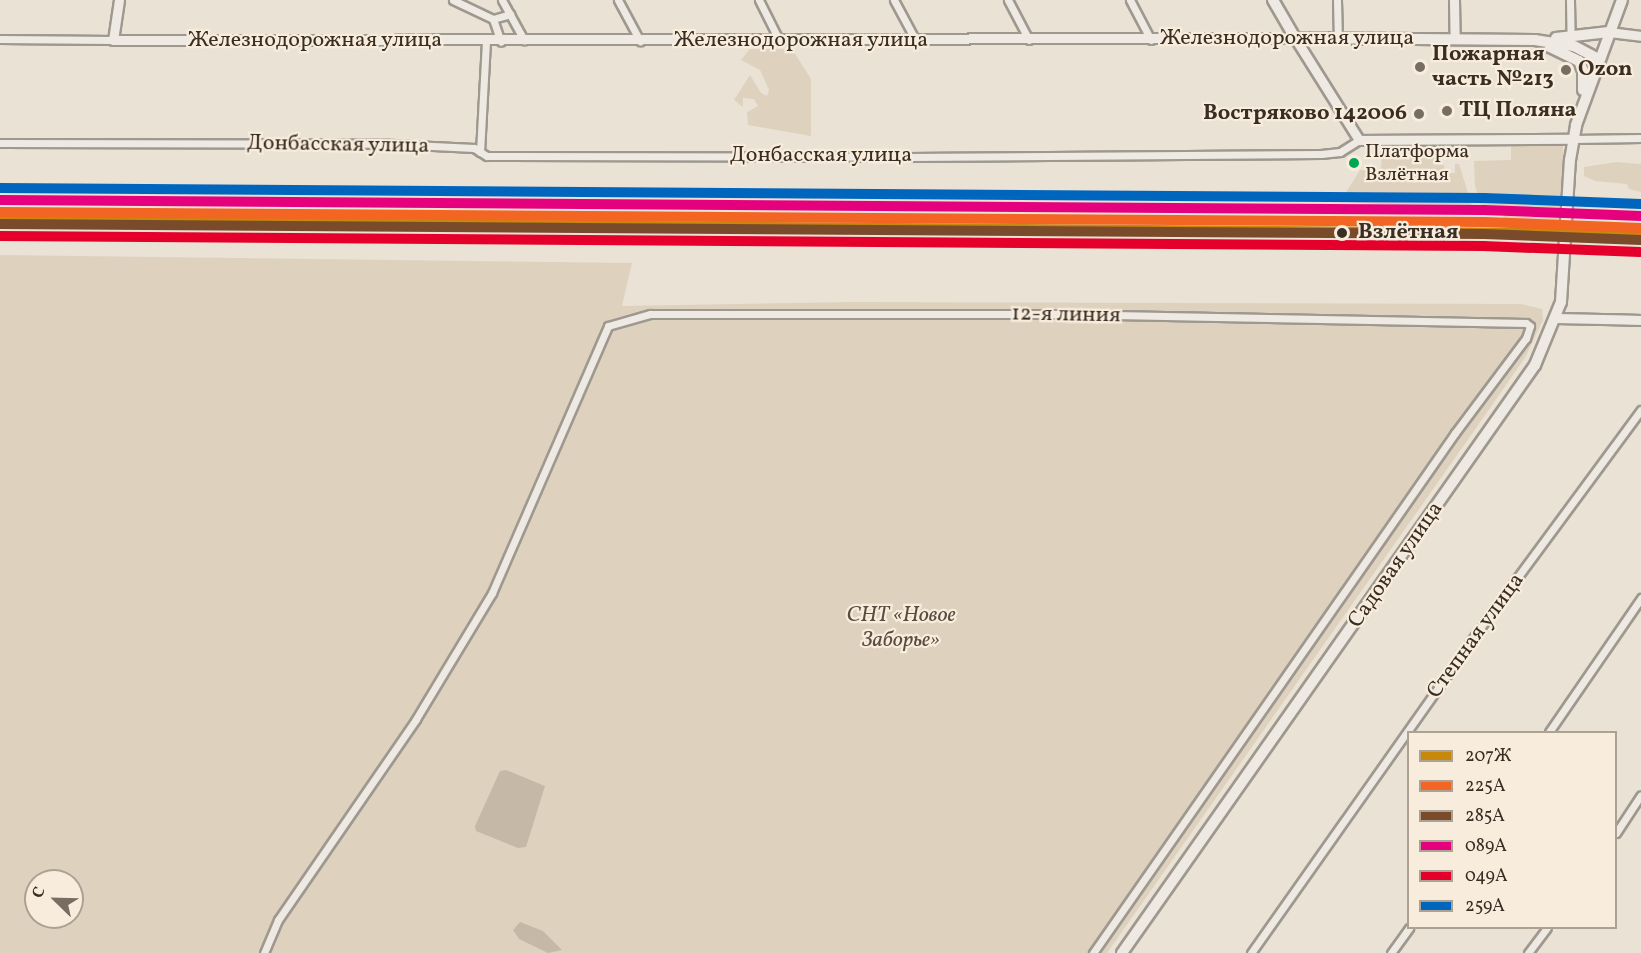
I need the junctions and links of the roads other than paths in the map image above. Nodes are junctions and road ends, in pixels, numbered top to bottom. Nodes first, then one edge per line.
1 (119, 0) edge
2 (453, 0) edge
3 (502, 0) edge
4 (618, 0) edge
5 (759, 0) edge
6 (894, 0) edge
7 (1008, 0) edge
8 (1130, 0) edge
9 (1273, 0) edge
10 (1337, 0) edge
11 (1454, 0) edge
12 (1570, 0) edge
13 (1622, 0) edge
14 (510, 14) junction
15 (494, 19) junction
16 (1609, 32) junction
17 (1641, 36) edge
18 (1294, 38) junction
19 (0, 39) edge
20 (1455, 39) junction
21 (1516, 39) junction
22 (113, 40) junction
23 (524, 40) junction
24 (779, 40) junction
25 (1029, 40) junction
26 (1151, 40) junction
27 (1338, 40) junction
28 (486, 41) junction
29 (640, 41) junction
30 (916, 41) junction
31 (1571, 41) junction
32 (501, 42) junction
33 (1598, 59) junction
34 (1576, 125) junction
35 (1641, 138) edge
36 (1573, 139) junction
37 (1359, 140) junction
38 (0, 143) edge
39 (480, 152) junction
40 (1556, 318) junction
41 (1641, 320) edge
42 (1641, 410) edge
43 (1641, 598) edge
44 (1408, 731) edge
45 (1550, 731) edge
46 (1407, 732) edge
47 (1641, 795) edge
48 (1617, 831) edge
49 (1408, 929) edge
50 (1546, 929) edge
51 (264, 953) edge
52 (1093, 953) edge
53 (1122, 953) edge
54 (1251, 953) edge
55 (1391, 953) edge
56 (1528, 953) edge

1 - 22 street
2 - 15 street
3 - 14 street
4 - 29 street
5 - 24 street
6 - 30 street
7 - 25 street
8 - 26 street
9 - 18 main road
10 - 27 street
11 - 20 street
12 - 31 street
13 - 16 main road
14 - 15 street
14 - 23 street
15 - 32 street
16 - 17 street
16 - 31 main road
16 - 33 main road
18 - 26 street, Железнодорожная улица
18 - 27 main road, Железнодорожная улица
18 - 37 street
19 - 22 street, Железнодорожная улица
20 - 21 main road, Железнодорожная улица
20 - 27 main road, Железнодорожная улица
21 - 31 main road, Железнодорожная улица
21 - 34 main road
22 - 28 street, Железнодорожная улица
23 - 29 street, Железнодорожная улица
23 - 32 street, Железнодорожная улица
24 - 29 street, Железнодорожная улица
24 - 30 street, Железнодорожная улица
25 - 26 street, Железнодорожная улица
25 - 30 street, Железнодорожная улица
28 - 32 street, Железнодорожная улица
28 - 39 street
31 - 33 main road, Железнодорожная улица
33 - 34 main road
34 - 36 main road, Садовая улица
35 - 36 street, Донбасская улица
36 - 37 street, Донбасская улица
36 - 40 main road, Садовая улица
37 - 39 street, Донбасская улица
38 - 39 street, Донбасская улица
40 - 41 street
40 - 53 main road, Садовая улица
42 - 44 street, Степная улица
43 - 45 street
46 - 54 street, Степная улица
47 - 48 street
49 - 55 street
50 - 56 street
51 - 52 street, 12-я линия

